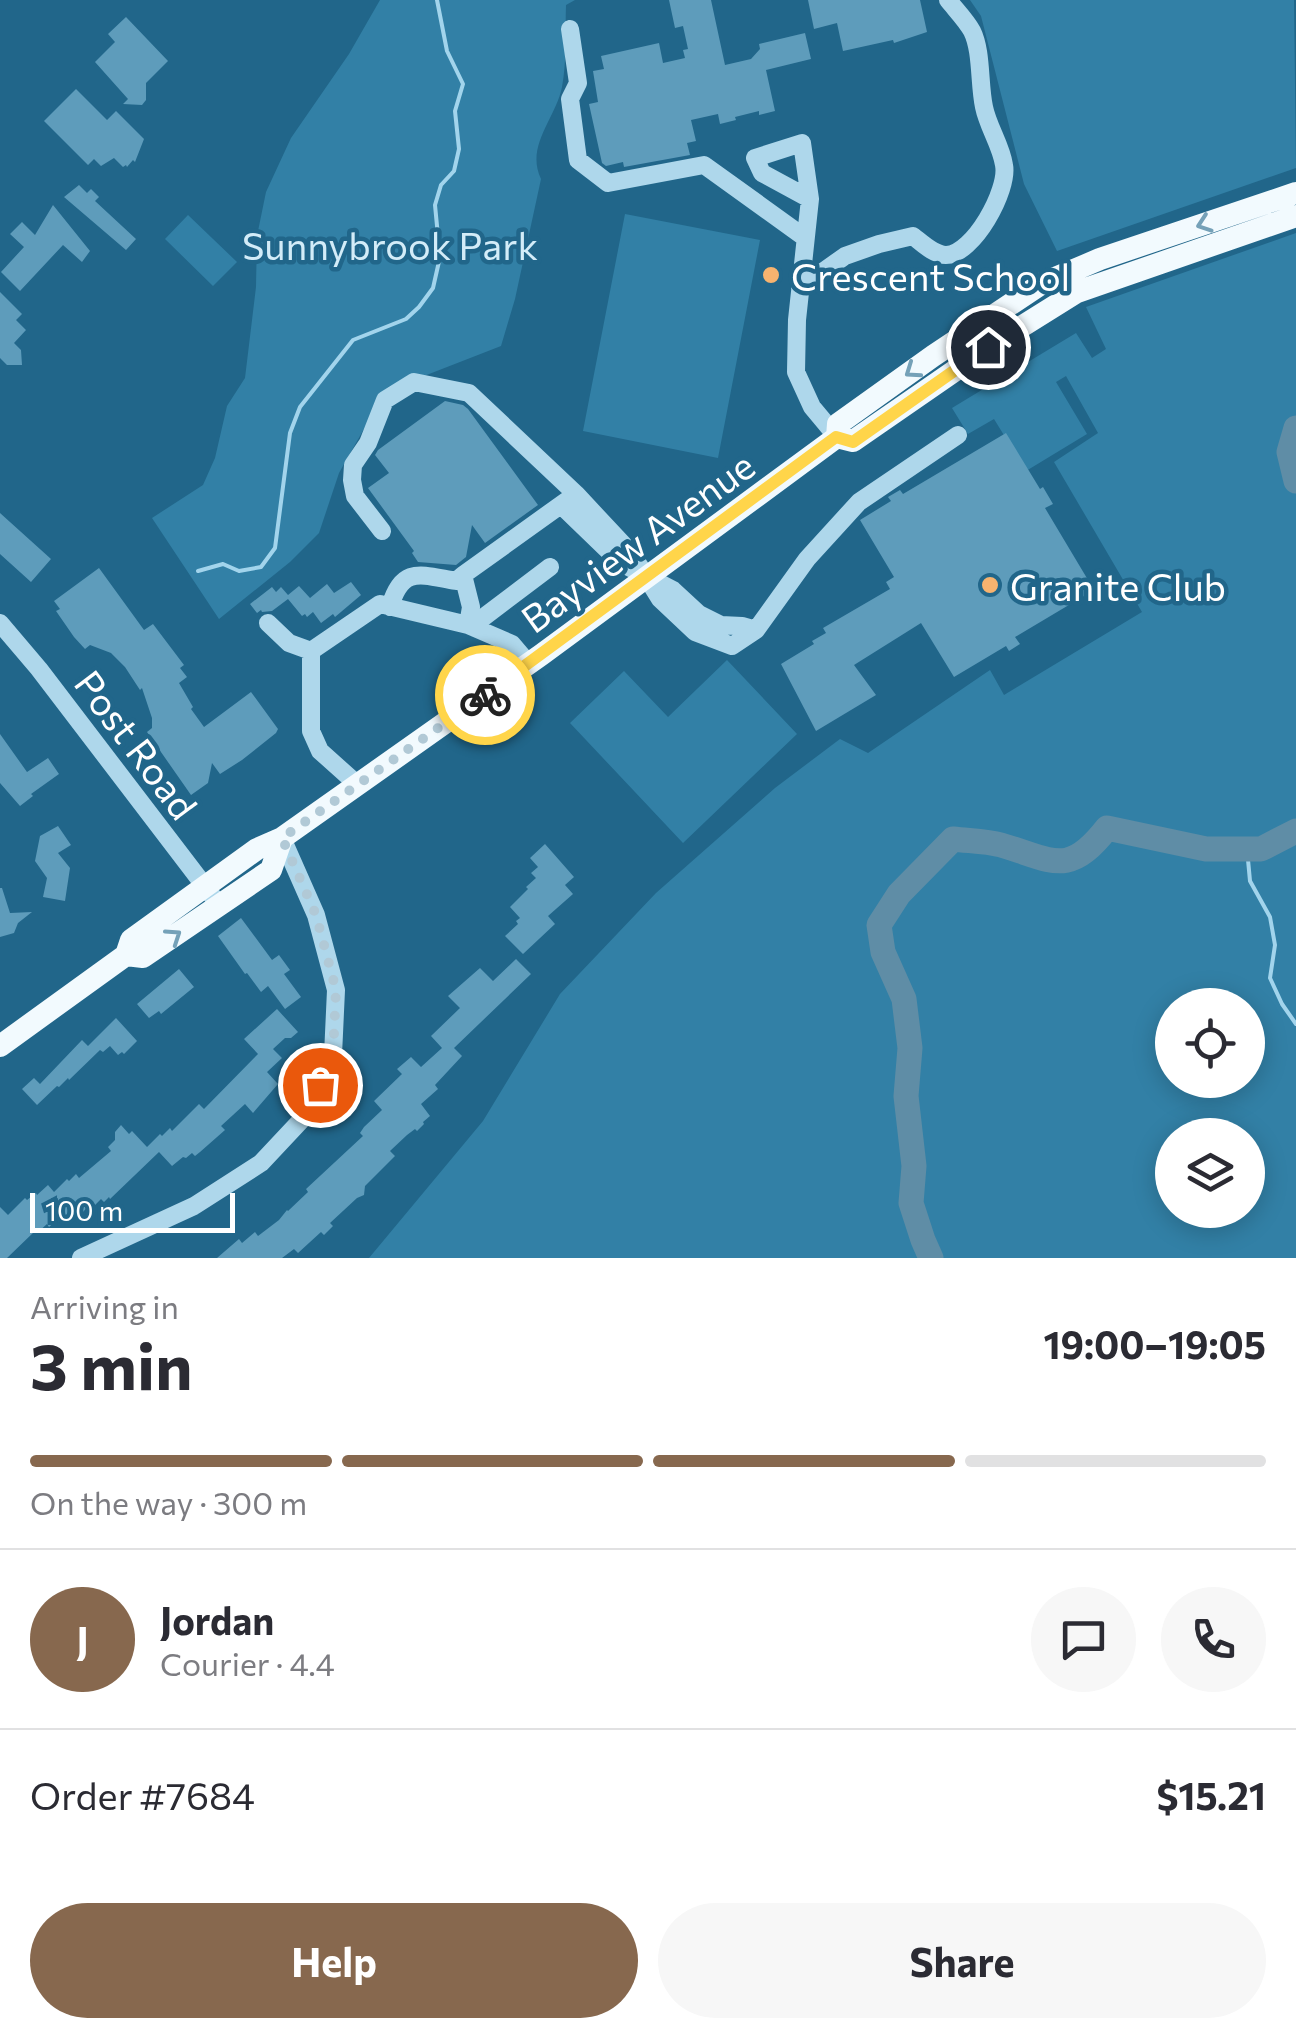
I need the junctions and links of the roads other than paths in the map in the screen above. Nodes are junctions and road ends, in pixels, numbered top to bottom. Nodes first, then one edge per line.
1 (948, 0) edge
2 (570, 28) dead end
3 (1296, 193) edge
4 (810, 199) dead end
5 (1296, 216) edge
6 (804, 237) junction
7 (800, 288) junction
8 (958, 435) dead end
9 (836, 437) junction
10 (568, 499) junction
11 (382, 531) dead end
12 (550, 566) dead end
13 (463, 575) junction
14 (647, 577) junction
15 (390, 607) junction
16 (0, 623) edge
17 (268, 624) dead end
18 (470, 625) junction
19 (311, 651) junction
20 (529, 664) junction
21 (358, 785) junction
22 (282, 838) junction
23 (212, 896) junction
24 (0, 1046) edge
25 (81, 1258) edge

1 - 7 street
2 - 6 street
3 -> 9 main road, Bayview Avenue
4 - 6 street
5 - 9 main road, Bayview Avenue
6 - 7 street
7 - 9 street
8 - 14 street
9 - 14 main road, Bayview Avenue
10 - 11 street
10 - 13 street
10 - 14 street
12 - 18 street
13 - 15 street
13 - 18 street
14 - 20 main road, Bayview Avenue
15 - 18 street
15 - 19 street
16 - 23 street, Post Road
17 - 19 street
18 - 20 street
19 - 21 street
20 - 21 main road, Bayview Avenue
21 - 22 main road, Bayview Avenue
22 - 23 main road, Bayview Avenue
22 - 25 street
23 - 24 main road, Bayview Avenue

